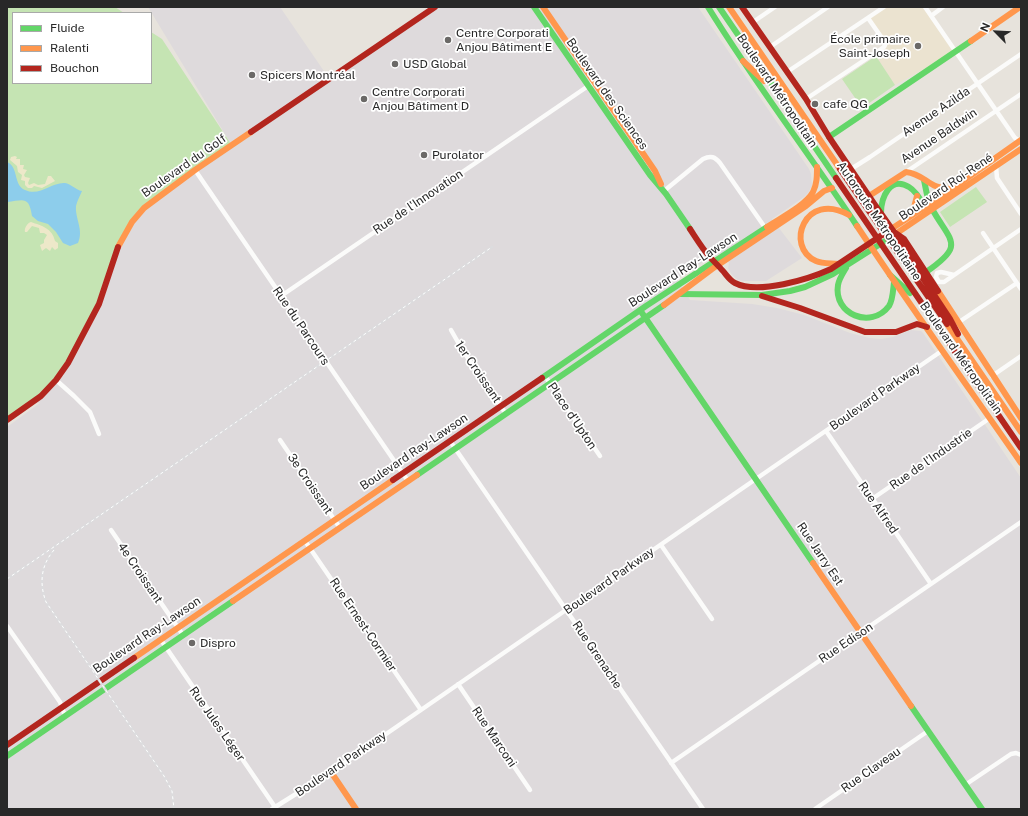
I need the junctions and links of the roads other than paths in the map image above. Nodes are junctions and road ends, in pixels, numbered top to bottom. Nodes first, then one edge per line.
1 (534, 7) edge
2 (542, 7) edge
3 (708, 7) edge
4 (719, 7) edge
5 (729, 7) edge
6 (742, 7) edge
7 (775, 7) edge
8 (828, 7) edge
9 (884, 7) edge
10 (925, 7) edge
11 (944, 7) edge
12 (1020, 7) edge
13 (432, 8) edge
14 (931, 16) junction
15 (868, 18) junction
16 (753, 22) junction
17 (770, 47) junction
18 (955, 52) junction
19 (1021, 54) edge
20 (743, 61) junction
21 (787, 72) junction
22 (594, 82) junction
23 (977, 84) junction
24 (588, 86) junction
25 (1021, 94) edge
26 (806, 99) junction
27 (996, 111) junction
28 (792, 114) junction
29 (829, 137) junction
30 (1021, 142) edge
31 (1021, 149) edge
32 (996, 166) junction
33 (817, 168) junction
34 (851, 169) junction
35 (195, 170) junction
36 (906, 172) junction
37 (924, 180) junction
38 (832, 188) junction
39 (950, 189) junction
40 (664, 191) junction
41 (869, 196) junction
42 (917, 196) junction
43 (929, 207) junction
44 (881, 213) junction
45 (1021, 214) edge
46 (849, 215) junction
47 (912, 215) junction
48 (1021, 229) edge
49 (767, 231) junction
50 (894, 232) junction
51 (983, 233) dead end
52 (994, 248) junction
53 (716, 263) junction
54 (838, 264) junction
55 (846, 268) junction
56 (926, 272) junction
57 (890, 275) junction
58 (954, 275) dead end
59 (894, 282) junction
60 (1017, 283) junction
61 (1021, 288) edge
62 (680, 294) junction
63 (757, 295) junction
64 (281, 296) junction
65 (926, 309) junction
66 (640, 310) junction
67 (645, 318) junction
68 (959, 322) junction
69 (927, 327) junction
70 (451, 330) dead end
71 (588, 346) junction
72 (944, 350) junction
73 (593, 354) junction
74 (1021, 357) edge
75 (977, 368) junction
76 (545, 376) junction
77 (992, 376) junction
78 (56, 380) junction
79 (550, 383) junction
80 (501, 406) junction
81 (506, 414) junction
82 (990, 418) junction
83 (1021, 418) edge
84 (7, 420) edge
85 (826, 431) junction
86 (1021, 432) edge
87 (99, 434) dead end
88 (280, 440) dead end
89 (450, 441) junction
90 (455, 448) junction
91 (1021, 448) edge
92 (600, 456) dead end
93 (1021, 463) edge
94 (403, 473) junction
95 (756, 479) junction
96 (408, 481) junction
97 (872, 499) junction
98 (335, 520) junction
99 (1021, 522) edge
100 (340, 528) junction
101 (111, 530) dead end
102 (305, 540) junction
103 (661, 545) junction
104 (310, 548) junction
105 (931, 584) junction
106 (566, 610) junction
107 (712, 619) dead end
108 (7, 626) edge
109 (178, 628) junction
110 (861, 632) junction
111 (183, 635) junction
112 (161, 640) junction
113 (166, 647) junction
114 (458, 684) junction
115 (62, 708) junction
116 (421, 710) junction
117 (65, 716) junction
118 (928, 731) junction
119 (7, 745) edge
120 (1021, 755) edge
121 (7, 756) edge
122 (671, 763) junction
123 (331, 772) junction
124 (965, 785) junction
125 (530, 790) dead end
126 (273, 808) edge
127 (356, 809) edge
128 (703, 809) edge
129 (815, 809) edge
130 (982, 809) edge

1 - 24 main road, Boulevard des Sciences
2 - 22 main road, Boulevard des Sciences
3 - 20 main road, Boulevard Métropolitain
4 - 28 main road, Autoroute Métropolitaine
5 - 75 main road, Autoroute Métropolitaine
6 - 16 main road, Boulevard Métropolitain
7 - 16 street
8 - 17 street
9 - 15 street
10 - 14 street
11 - 14 street
12 - 18 main road
13 - 35 main road, Boulevard du Golf
14 - 18 street
15 - 21 street
15 - 26 street
16 - 17 main road, Boulevard Métropolitain
17 - 21 main road, Boulevard Métropolitain
18 - 23 street
18 - 29 main road
19 - 23 street, Avenue Azilda
20 - 28 main road
20 - 33 main road, Boulevard Métropolitain
21 - 26 main road, Boulevard Métropolitain
22 - 24 street, Rue de l'Innovation
22 - 40 main road, Boulevard des Sciences
23 - 27 street
23 - 34 street, Avenue Azilda
24 - 40 main road, Boulevard des Sciences
24 - 64 street, Rue de l'Innovation
25 - 27 street, Avenue Baldwin
26 - 29 main road, Boulevard Métropolitain
27 - 30 street
27 - 36 street, Avenue Baldwin
28 - 65 main road, Autoroute Métropolitaine
29 - 34 main road, Boulevard Métropolitain
30 - 39 main road, Boulevard Roi-René
31 - 32 main road, Boulevard Roi-René
32 - 43 main road, Boulevard Roi-René
32 - 45 street
33 - 38 main road, Boulevard Métropolitain
33 - 49 main road, Boulevard Ray-Lawson
34 - 41 main road, Boulevard Métropolitain
35 - 64 street, Rue du Parcours
35 - 78 main road, Boulevard du Golf
36 - 37 main road
36 - 41 main road, Avenue Baldwin
37 - 39 main road
37 - 43 main road
38 - 46 main road, Boulevard Métropolitain
38 - 49 main road, Boulevard Ray-Lawson
39 - 43 main road, Boulevard Roi-René
40 - 49 street
40 - 53 main road, Boulevard des Sciences
41 - 44 main road, Boulevard Métropolitain
42 - 43 main road
42 - 44 main road
42 - 47 main road
43 - 47 main road, Boulevard Roi-René
43 - 55 main road, Boulevard Roi-René
43 - 56 main road
44 - 50 main road, Boulevard Métropolitain
46 - 54 main road
46 - 57 main road, Boulevard Métropolitain
47 - 54 main road, Boulevard Roi-René
48 - 52 street
49 - 53 main road, Boulevard Ray-Lawson
50 - 56 main road, Boulevard Métropolitain
50 - 75 main road
51 - 52 street
52 - 58 street
52 - 60 street
53 - 54 main road, Boulevard Roi-René
53 - 62 main road, Boulevard Ray-Lawson
53 - 66 main road, Boulevard Ray-Lawson
55 - 59 main road
55 - 63 main road, Boulevard Roi-René
56 - 68 main road, Boulevard Métropolitain
57 - 59 main road, Boulevard Métropolitain
57 - 65 main road
59 - 69 main road, Boulevard Métropolitain
60 - 61 street
60 - 68 street
62 - 63 main road, Boulevard Roi-René
62 - 67 main road, Boulevard Ray-Lawson
63 - 69 main road
64 - 94 street, Rue du Parcours
65 - 91 main road, Autoroute Métropolitaine
66 - 67 main road, Rue Jarry Est
66 - 71 main road, Boulevard Ray-Lawson
67 - 73 main road, Boulevard Ray-Lawson
67 - 95 main road, Rue Jarry Est
68 - 77 main road, Boulevard Métropolitain
69 - 72 main road, Boulevard Métropolitain
70 - 80 street, 1er Croissant
71 - 73 main road
71 - 76 main road, Boulevard Ray-Lawson
72 - 82 main road, Boulevard Métropolitain
72 - 85 street, Boulevard Parkway
73 - 79 main road, Boulevard Ray-Lawson
74 - 77 street
75 - 86 main road, Autoroute Métropolitaine
76 - 79 street, Place d'Upton
76 - 80 main road, Boulevard Ray-Lawson
77 - 83 main road, Boulevard Métropolitain
78 - 84 main road, Boulevard du Golf
78 - 87 street
79 - 81 main road, Boulevard Ray-Lawson
79 - 92 street, Place d'Upton
80 - 81 street, 1er Croissant
80 - 89 main road, Boulevard Ray-Lawson
81 - 90 main road, Boulevard Ray-Lawson
82 - 93 main road, Boulevard Métropolitain
82 - 97 street, Rue de l'Industrie
85 - 95 street, Boulevard Parkway
85 - 97 street, Rue Alfred
88 - 98 street, 3e Croissant
89 - 90 street, Rue Grenache
89 - 94 main road, Boulevard Ray-Lawson
90 - 96 main road, Boulevard Ray-Lawson
90 - 106 street, Rue Grenache
94 - 96 street, Rue du Parcours
94 - 98 main road, Boulevard Ray-Lawson
95 - 103 street, Boulevard Parkway
95 - 110 main road, Rue Jarry Est
96 - 100 main road, Boulevard Ray-Lawson
97 - 105 street, Rue Alfred
98 - 100 street, 3e Croissant
98 - 102 main road, Boulevard Ray-Lawson
99 - 105 street, Rue Edison
100 - 104 main road, Boulevard Ray-Lawson
101 - 109 street, 4e Croissant
102 - 104 street, Rue Ernest-Cormier
102 - 109 main road, Boulevard Ray-Lawson
103 - 106 street, Boulevard Parkway
103 - 107 street
104 - 111 main road, Boulevard Ray-Lawson
104 - 116 street, Rue Ernest-Cormier
105 - 110 street, Rue Edison
106 - 114 street, Boulevard Parkway
106 - 122 street, Rue Grenache
108 - 115 street
109 - 111 street, 4e Croissant
109 - 112 main road, Boulevard Ray-Lawson
110 - 118 main road, Rue Jarry Est
110 - 122 street, Rue Edison
111 - 113 main road, Boulevard Ray-Lawson
112 - 113 street, Rue Jules Léger
112 - 115 main road, Boulevard Ray-Lawson
113 - 117 main road, Boulevard Ray-Lawson
113 - 126 street, Rue Jules Léger
114 - 116 street, Boulevard Parkway
114 - 125 street, Rue Marconi
115 - 117 street
115 - 119 main road, Boulevard Ray-Lawson
116 - 123 street, Boulevard Parkway
117 - 121 main road, Boulevard Ray-Lawson
118 - 124 main road, Rue Jarry Est
118 - 129 street, Rue Claveau
120 - 124 street
122 - 128 street, Rue Grenache
123 - 126 street, Boulevard Parkway
123 - 127 main road
124 - 130 main road, Rue Jarry Est

